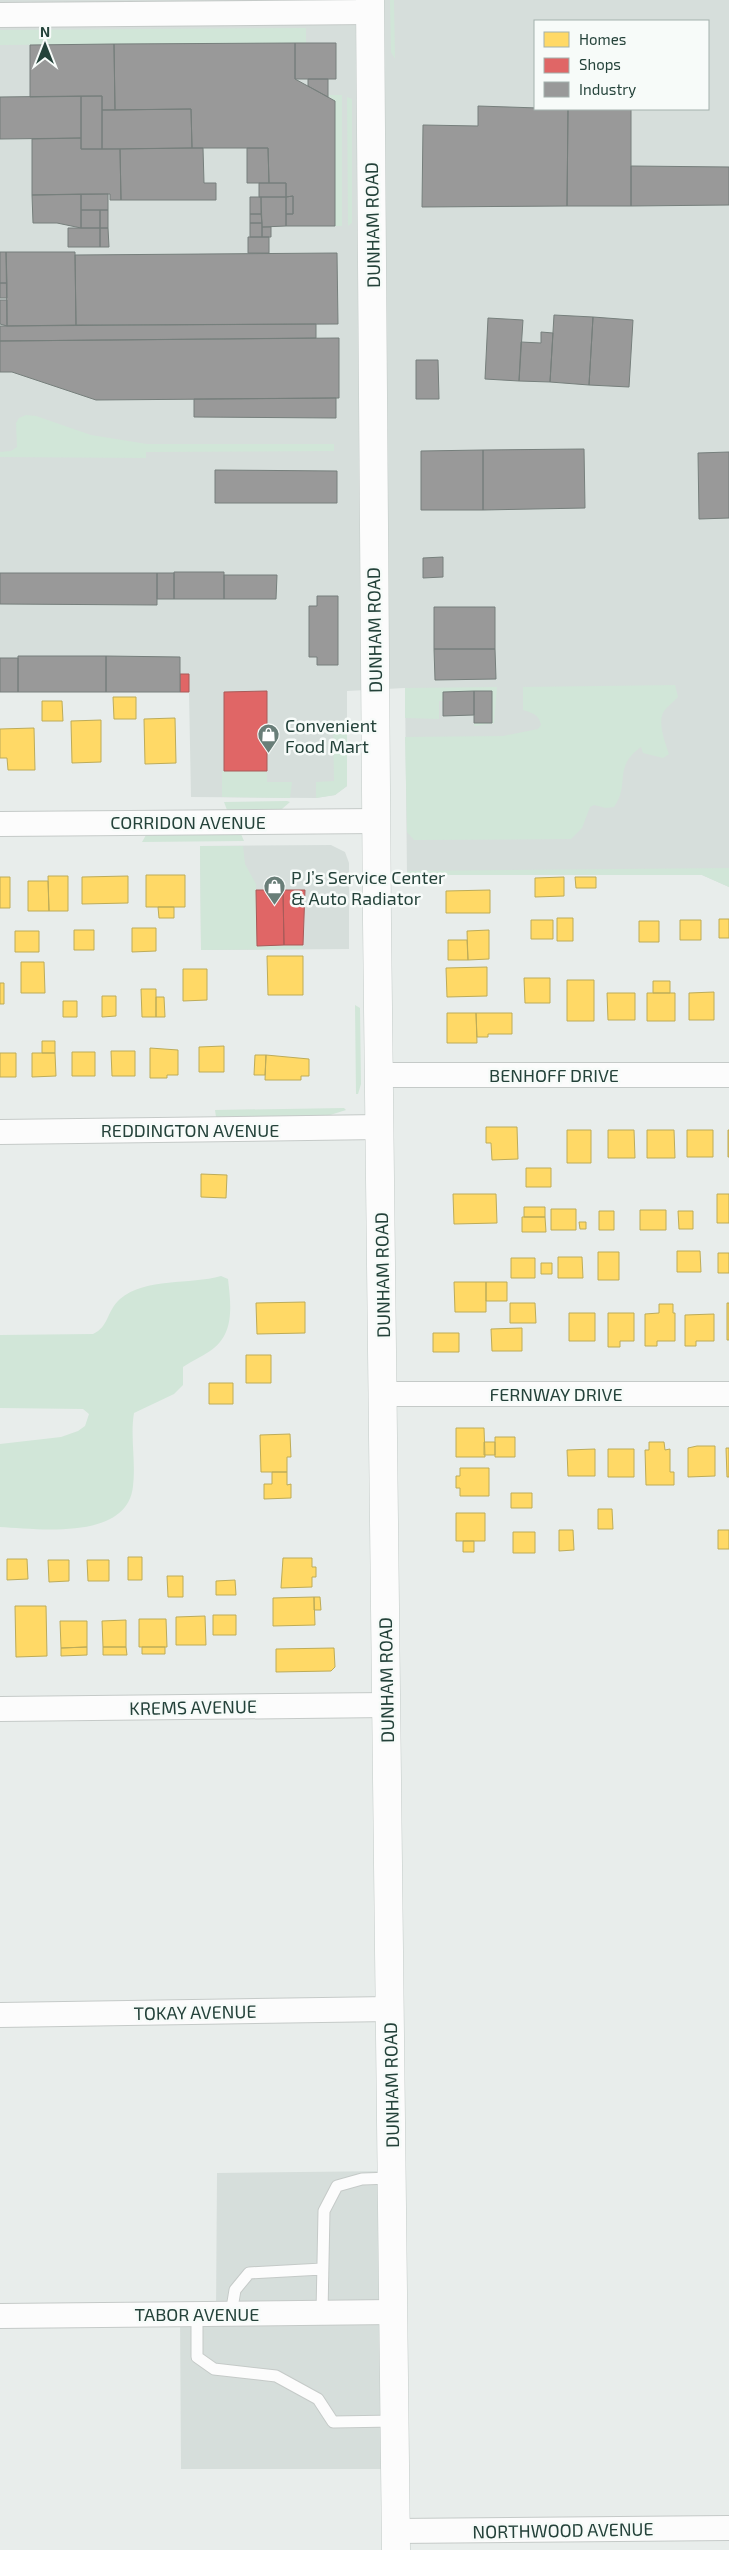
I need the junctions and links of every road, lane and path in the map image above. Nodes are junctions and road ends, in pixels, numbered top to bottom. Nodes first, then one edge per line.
1 (370, 6) edge
2 (0, 15) edge
3 (377, 821) junction
4 (0, 824) edge
5 (380, 1075) junction
6 (729, 1075) edge
7 (380, 1127) junction
8 (0, 1132) edge
9 (383, 1394) junction
10 (729, 1394) edge
11 (387, 1705) junction
12 (0, 1709) edge
13 (390, 2009) junction
14 (0, 2015) edge
15 (392, 2178) junction
16 (322, 2268) junction
17 (393, 2312) junction
18 (322, 2313) junction
19 (197, 2314) junction
20 (231, 2314) junction
21 (0, 2316) edge
22 (396, 2421) junction
23 (729, 2528) edge
24 (396, 2541) edge

1 - 2 street
1 - 3 street, DUNHAM ROAD
3 - 4 street, CORRIDON AVENUE
3 - 5 street, DUNHAM ROAD
5 - 6 street, BENHOFF DRIVE
5 - 7 street, DUNHAM ROAD
7 - 8 street, REDDINGTON AVENUE
7 - 9 street, DUNHAM ROAD
9 - 10 street, FERNWAY DRIVE
9 - 11 street, DUNHAM ROAD
11 - 12 street, KREMS AVENUE
11 - 13 street, DUNHAM ROAD
13 - 14 street, TOKAY AVENUE
13 - 15 street, DUNHAM ROAD
15 - 16 lane
15 - 17 street, DUNHAM ROAD
16 - 18 lane
16 - 20 lane
17 - 18 street, TABOR AVENUE
17 - 22 street, DUNHAM ROAD
18 - 20 street, TABOR AVENUE
19 - 20 street, TABOR AVENUE
19 - 21 street, TABOR AVENUE
19 - 22 lane
22 - 24 street, DUNHAM ROAD
23 - 24 street, NORTHWOOD AVENUE

